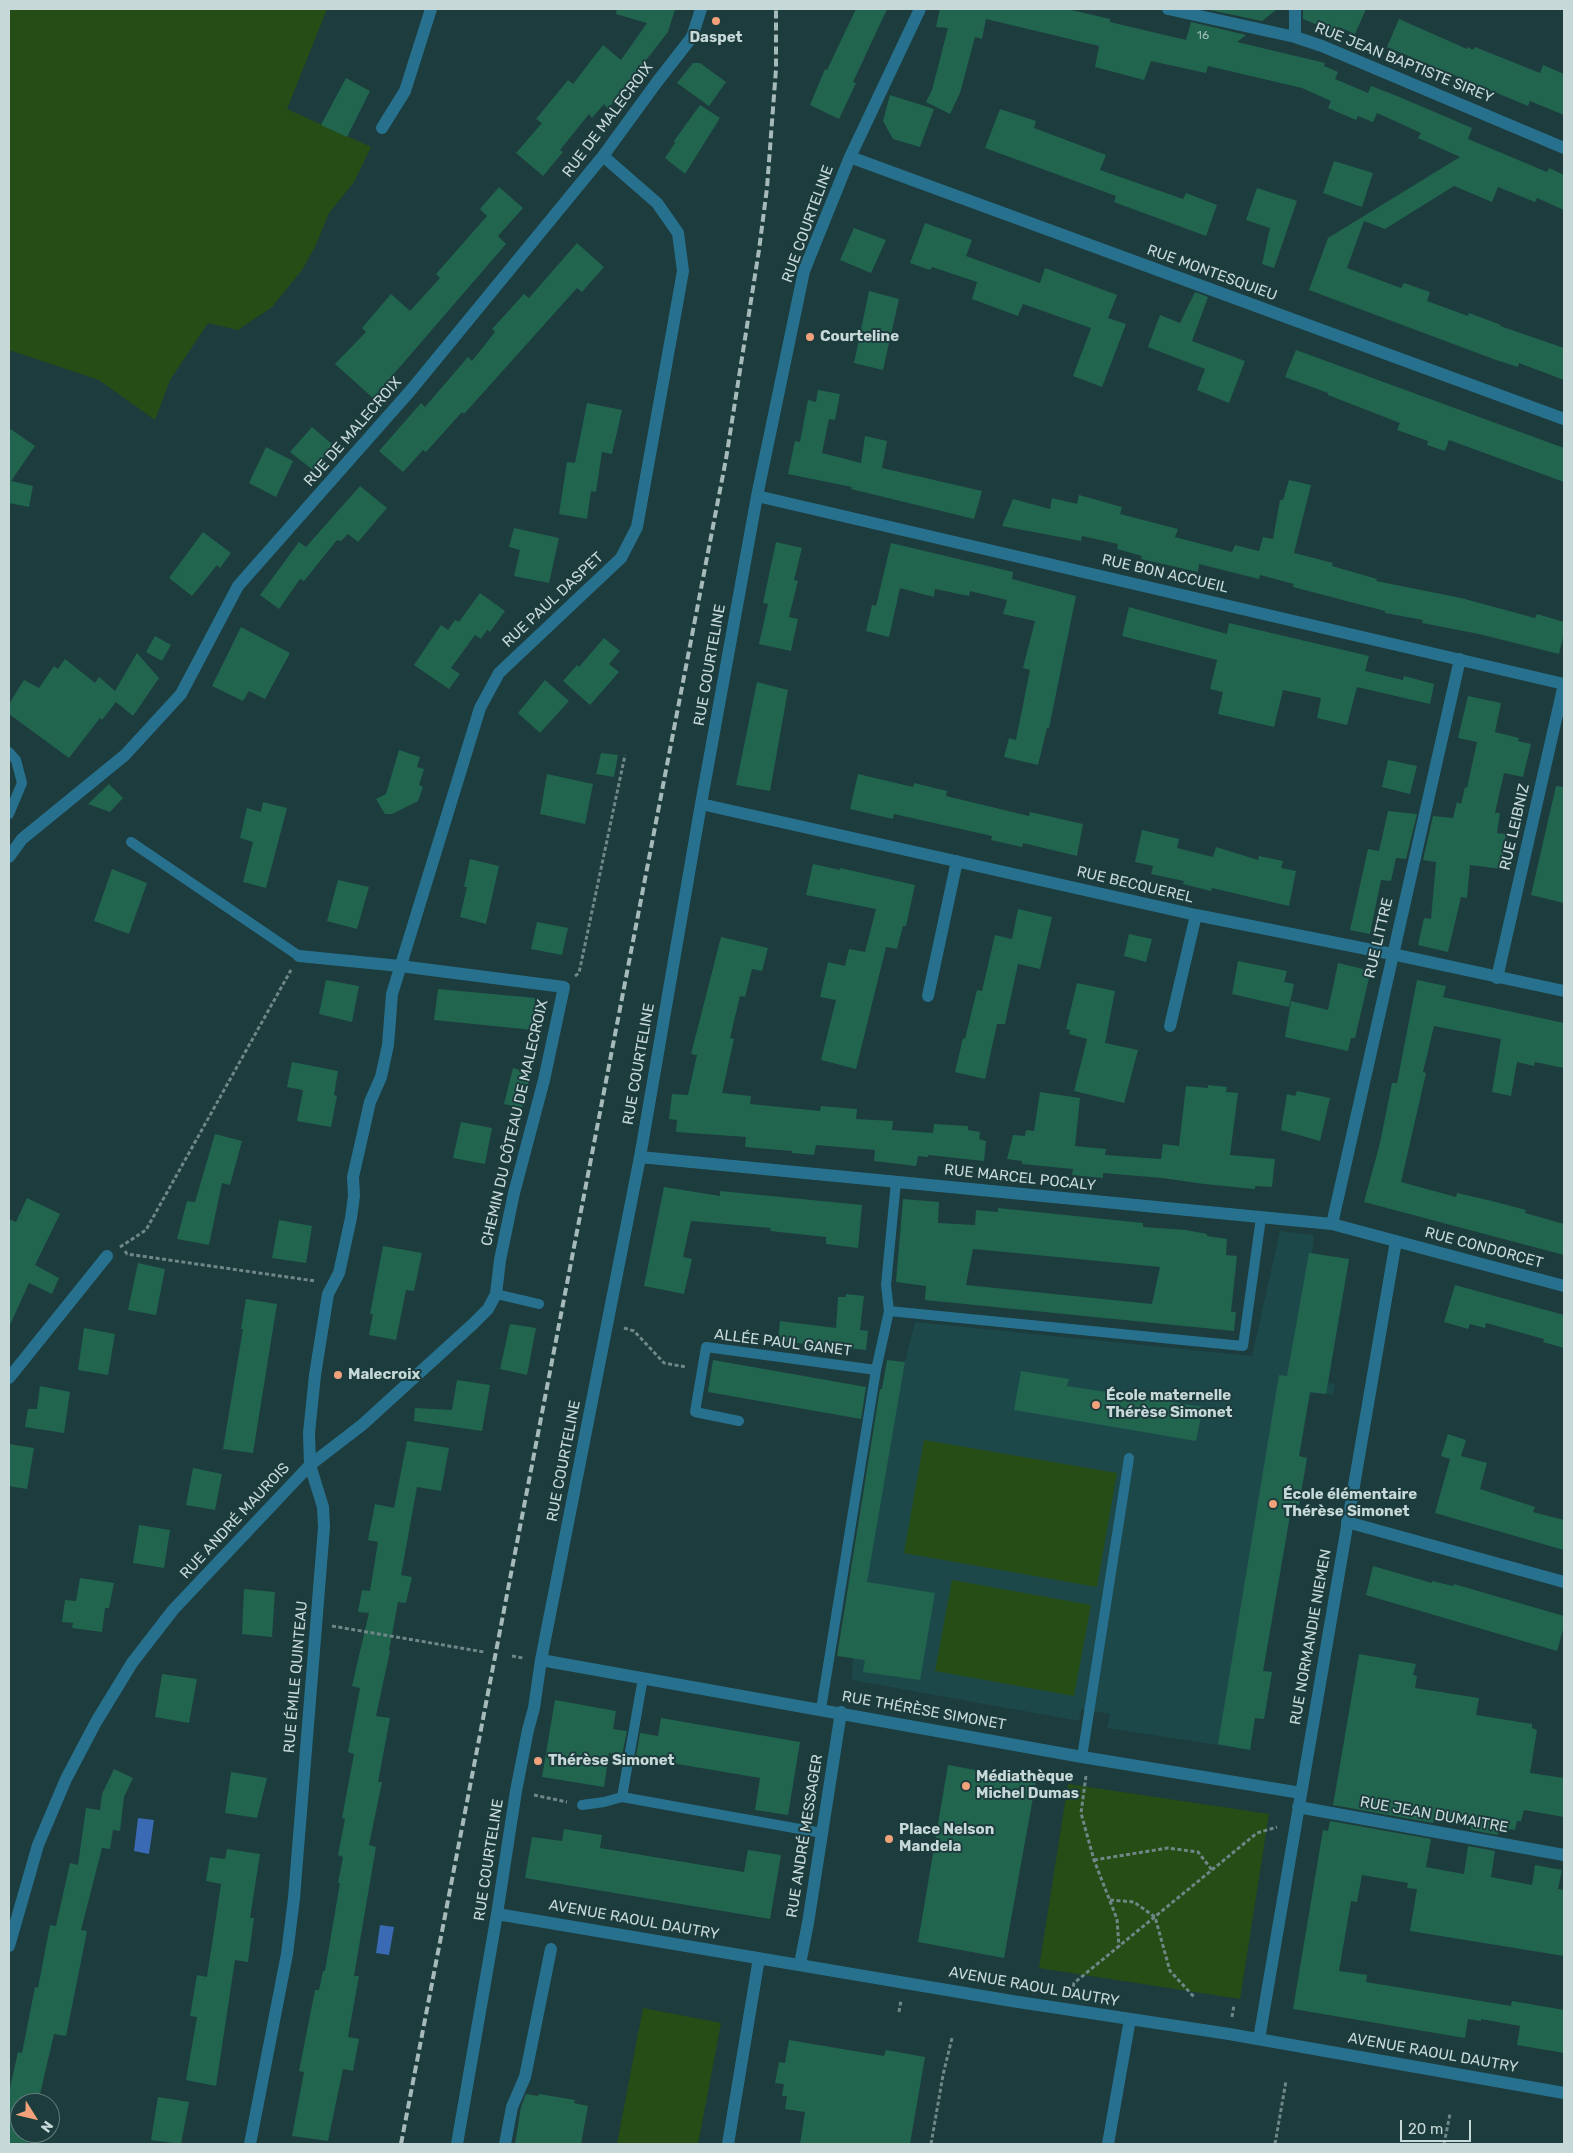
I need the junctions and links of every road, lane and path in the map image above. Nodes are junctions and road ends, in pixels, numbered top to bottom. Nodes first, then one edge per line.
1 (431, 9) edge
2 (701, 9) edge
3 (920, 9) edge
4 (1168, 9) edge
5 (1295, 9) edge
6 (1295, 37) junction
7 (382, 128) dead end
8 (1564, 148) edge
9 (604, 156) junction
10 (850, 158) junction
11 (1564, 420) edge
12 (757, 496) junction
13 (1460, 659) junction
14 (1564, 684) edge
15 (9, 752) edge
16 (625, 754) dead end
17 (701, 804) junction
18 (9, 814) edge
19 (131, 842) dead end
20 (9, 857) edge
21 (957, 861) junction
22 (1196, 915) junction
23 (1392, 954) junction
24 (299, 956) junction
25 (400, 966) junction
26 (1497, 978) junction
27 (564, 986) junction
28 (1564, 991) edge
29 (928, 996) dead end
30 (1170, 1026) dead end
31 (640, 1157) junction
32 (896, 1182) junction
33 (1262, 1218) junction
34 (1332, 1224) junction
35 (1396, 1241) junction
36 (121, 1247) junction
37 (107, 1256) joint
38 (333, 1284) junction
39 (1564, 1286) edge
40 (496, 1294) junction
41 (539, 1304) dead end
42 (889, 1311) junction
43 (607, 1324) junction
44 (701, 1370) junction
45 (876, 1370) junction
46 (9, 1378) edge
47 (740, 1421) dead end
48 (1129, 1458) dead end
49 (310, 1465) junction
50 (1347, 1522) junction
51 (1564, 1582) edge
52 (317, 1624) junction
53 (484, 1652) dead end
54 (541, 1660) junction
55 (643, 1678) junction
56 (821, 1709) junction
57 (841, 1712) junction
58 (1086, 1757) junction
59 (516, 1791) junction
60 (1301, 1793) junction
61 (622, 1797) junction
62 (582, 1805) joint
63 (1298, 1807) junction
64 (822, 1833) junction
65 (1294, 1833) junction
66 (1564, 1855) edge
67 (1094, 1860) junction
68 (1212, 1870) junction
69 (1110, 1900) junction
70 (498, 1914) junction
71 (1155, 1917) junction
72 (9, 1946) edge
73 (1119, 1946) junction
74 (552, 1949) dead end
75 (759, 1958) junction
76 (800, 1964) junction
77 (1195, 1998) dead end
78 (1070, 2009) junction
79 (1130, 2019) junction
80 (952, 2038) dead end
81 (1259, 2039) junction
82 (1286, 2081) dead end
83 (1564, 2093) edge
84 (1450, 2114) dead end
85 (250, 2144) edge
86 (457, 2144) edge
87 (506, 2144) edge
88 (728, 2144) edge
89 (931, 2144) edge
90 (1108, 2144) edge
91 (1275, 2144) edge
92 (1444, 2144) edge

1 - 7 street
2 - 9 street, RUE DE MALECROIX
3 - 10 street, RUE COURTELINE
4 - 6 street, RUE JEAN BAPTISTE SIREY
5 - 6 street
6 - 8 street, RUE JEAN BAPTISTE SIREY
9 - 20 street, RUE DE MALECROIX
9 - 25 street, RUE PAUL DASPET
10 - 11 street, RUE MONTESQUIEU
10 - 12 street, RUE COURTELINE
12 - 13 street, RUE BON ACCUEIL
12 - 17 street, RUE COURTELINE
13 - 14 street, RUE BON ACCUEIL
13 - 23 street, RUE LITTRE
14 - 26 street, RUE LEIBNIZ
15 - 18 lane
16 - 27 path
17 - 21 street, RUE BECQUEREL
17 - 31 street, RUE COURTELINE
19 - 24 lane
21 - 22 street, RUE BECQUEREL
21 - 29 street
22 - 23 street, RUE BECQUEREL
22 - 30 street
23 - 26 street, RUE BECQUEREL
23 - 34 street, RUE LITTRE
24 - 25 street, CHEMIN DU CÔTEAU DE MALECROIX
24 - 36 path
25 - 27 street, CHEMIN DU CÔTEAU DE MALECROIX
25 - 38 street, RUE ANDRÉ MAUROIS
26 - 28 street, RUE BECQUEREL
27 - 40 street, CHEMIN DU CÔTEAU DE MALECROIX
31 - 32 street, RUE MARCEL POCALY
31 - 43 street, RUE COURTELINE
32 - 33 street, RUE MARCEL POCALY
32 - 42 lane
33 - 34 street, RUE MARCEL POCALY
33 - 42 lane
34 - 35 street, RUE MARCEL POCALY
35 - 39 street, RUE CONDORCET
35 - 50 street, RUE NORMANDIE NIEMEN
36 - 37 path
36 - 38 path
37 - 46 street
38 - 49 street, RUE ANDRÉ MAUROIS
40 - 41 lane
40 - 49 street
42 - 45 lane
43 - 44 path
43 - 54 street, RUE COURTELINE
44 - 45 lane, ALLÉE PAUL GANET
44 - 47 lane, ALLÉE PAUL GANET
45 - 56 lane
48 - 58 lane
49 - 52 street, RUE ÉMILE QUINTEAU
49 - 72 street, RUE ANDRÉ MAUROIS
50 - 51 street
50 - 60 street, RUE NORMANDIE NIEMEN
52 - 53 path
52 - 85 street, RUE ÉMILE QUINTEAU
54 - 55 street, RUE THÉRÈSE SIMONET
54 - 59 street, RUE COURTELINE
55 - 56 street, RUE THÉRÈSE SIMONET
55 - 61 lane
56 - 57 street, RUE THÉRÈSE SIMONET
57 - 58 street, RUE THÉRÈSE SIMONET
57 - 64 street, RUE ANDRÉ MESSAGER
58 - 60 street, RUE THÉRÈSE SIMONET
58 - 67 path
59 - 62 path
59 - 70 street, RUE COURTELINE
60 - 63 street, RUE NORMANDIE NIEMEN
61 - 62 lane
61 - 64 lane
63 - 65 street, RUE NORMANDIE NIEMEN
63 - 66 street, RUE JEAN DUMAITRE
64 - 76 street, RUE ANDRÉ MESSAGER
65 - 68 path
65 - 81 street, RUE NORMANDIE NIEMEN
67 - 68 path
67 - 69 path
68 - 71 path
69 - 71 path
69 - 73 path
70 - 75 street, AVENUE RAOUL DAUTRY
70 - 86 street, RUE COURTELINE
71 - 73 path
71 - 77 path
73 - 78 path
74 - 87 street
75 - 76 street, AVENUE RAOUL DAUTRY
75 - 88 street
76 - 78 street, AVENUE RAOUL DAUTRY
78 - 79 street, AVENUE RAOUL DAUTRY
79 - 81 street, AVENUE RAOUL DAUTRY
79 - 90 street
80 - 89 path
81 - 83 street, AVENUE RAOUL DAUTRY
82 - 91 path
84 - 92 path

